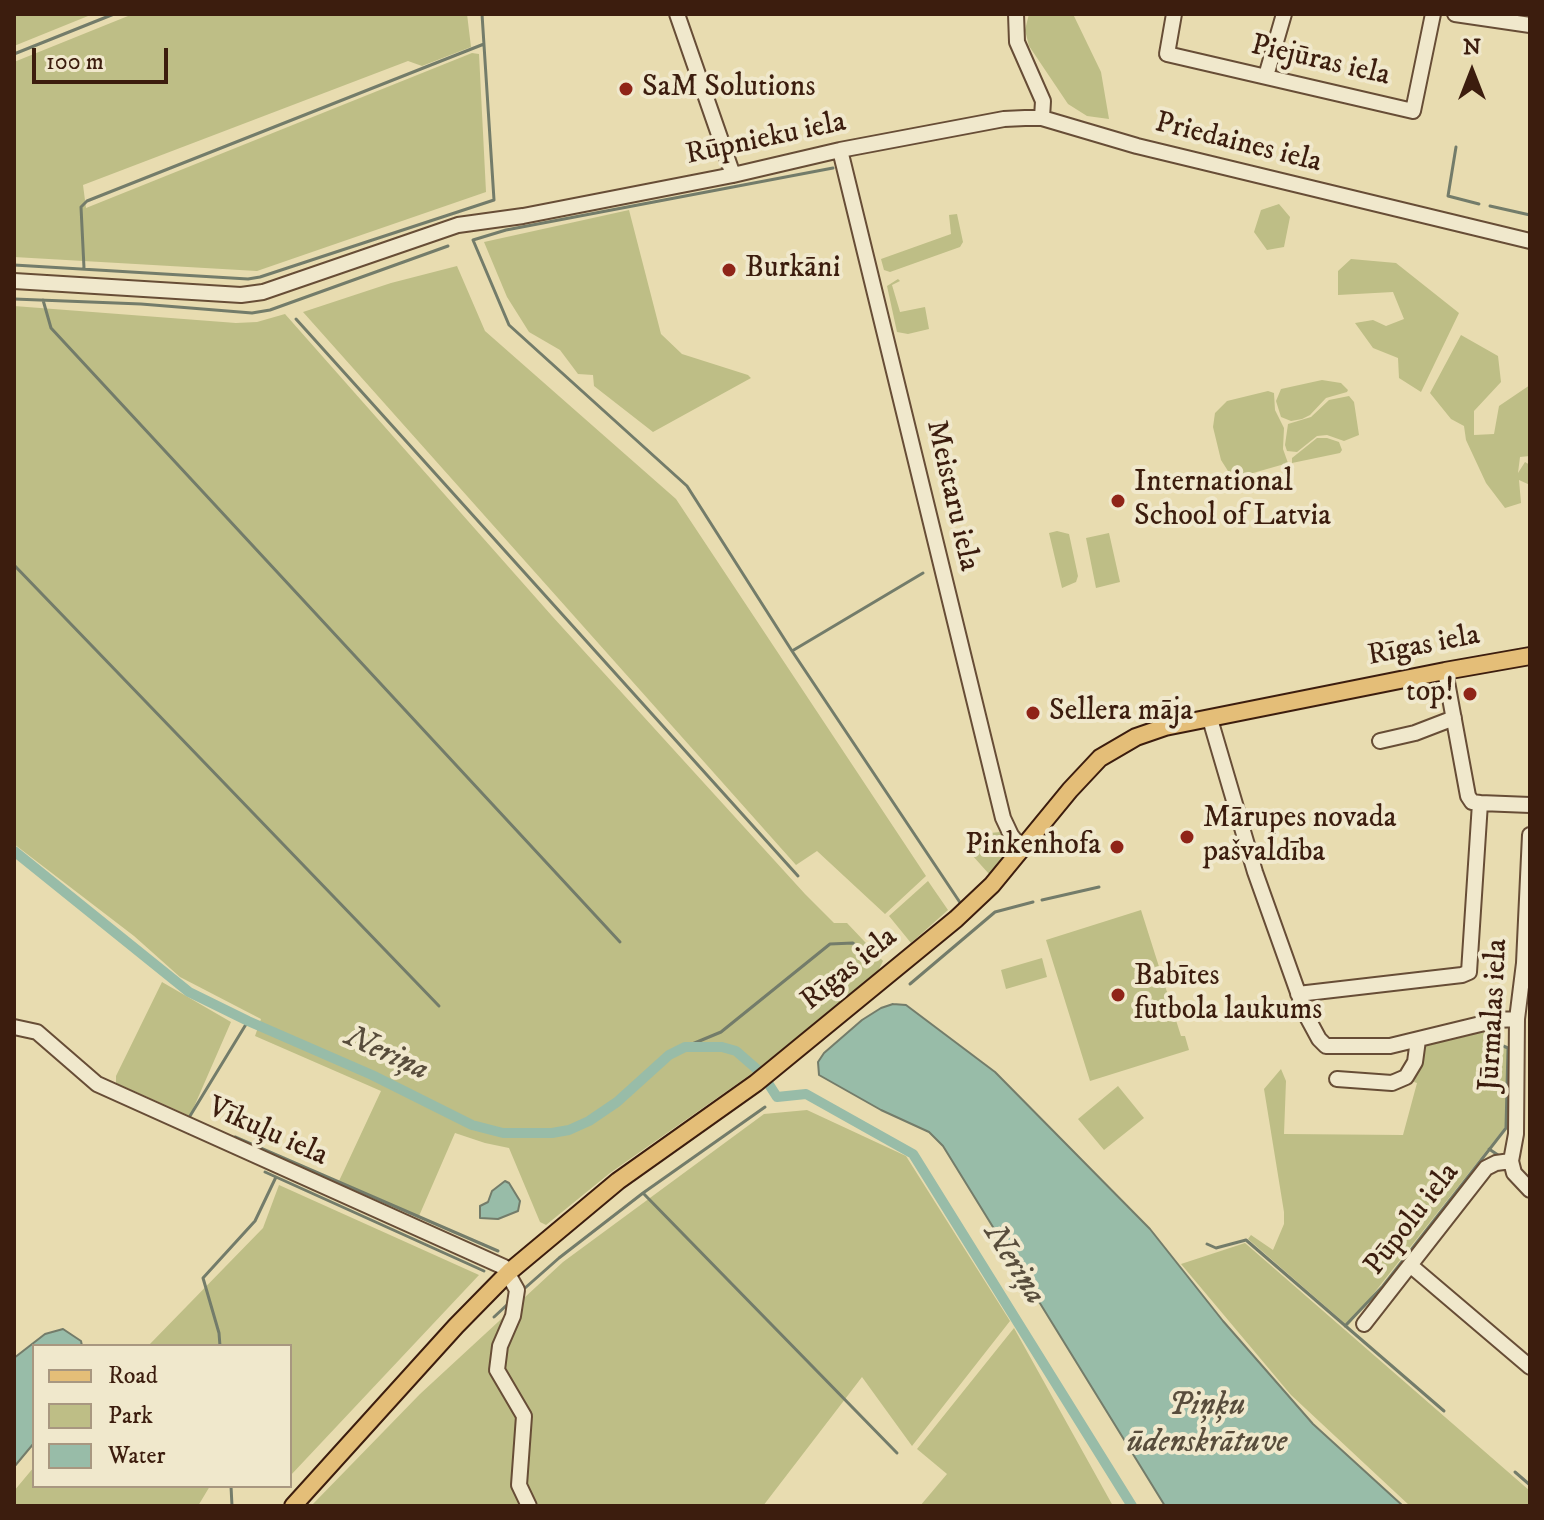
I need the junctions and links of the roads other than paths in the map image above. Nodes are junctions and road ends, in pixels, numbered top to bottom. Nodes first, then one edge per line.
1 (677, 14) edge
2 (1016, 14) edge
3 (1174, 14) edge
4 (1284, 14) edge
5 (1433, 14) edge
6 (1455, 14) edge
7 (1530, 25) edge
8 (1266, 76) junction
9 (1042, 118) junction
10 (840, 150) junction
11 (733, 175) junction
12 (1530, 241) edge
13 (14, 281) edge
14 (1530, 656) edge
15 (1445, 671) junction
16 (1454, 718) junction
17 (1210, 719) junction
18 (1380, 741) dead end
19 (1480, 803) junction
20 (1530, 805) edge
21 (1530, 835) edge
22 (1022, 849) junction
23 (1527, 942) edge
24 (1298, 994) junction
25 (1526, 1001) edge
26 (1517, 1019) junction
27 (14, 1027) edge
28 (1418, 1040) junction
29 (1337, 1079) dead end
30 (1511, 1161) junction
31 (1530, 1190) edge
32 (1410, 1265) junction
33 (509, 1272) junction
34 (1364, 1324) dead end
35 (1530, 1367) edge
36 (293, 1506) edge
37 (529, 1506) edge

1 - 11 street
2 - 9 street
3 - 8 street, Piejūras iela
4 - 8 street
5 - 8 street, Piejūras iela
6 - 7 street
9 - 10 street, Rūpnieku iela
9 - 12 street, Priedaines iela
10 - 11 street, Rūpnieku iela
10 - 22 street, Meistaru iela
11 - 13 street, Rūpnieku iela
14 - 15 main road, Rīgas iela
15 - 16 street
15 - 17 main road, Rīgas iela
16 - 18 street
16 - 19 street
17 - 22 main road, Rīgas iela
17 - 24 street
19 - 20 street
19 - 24 street
21 - 23 street, Jūrmalas iela
22 - 33 main road, Rīgas iela
23 - 25 street, Jūrmalas iela
24 - 28 street
25 - 26 street, Jūrmalas iela
26 - 28 street
26 - 30 street, Jūrmalas iela
27 - 33 street, Vīkuļu iela
28 - 29 street
30 - 31 street
30 - 32 street, Pūpolu iela
32 - 34 street, Pūpolu iela
32 - 35 street
33 - 36 main road, Rīgas iela
33 - 37 street

